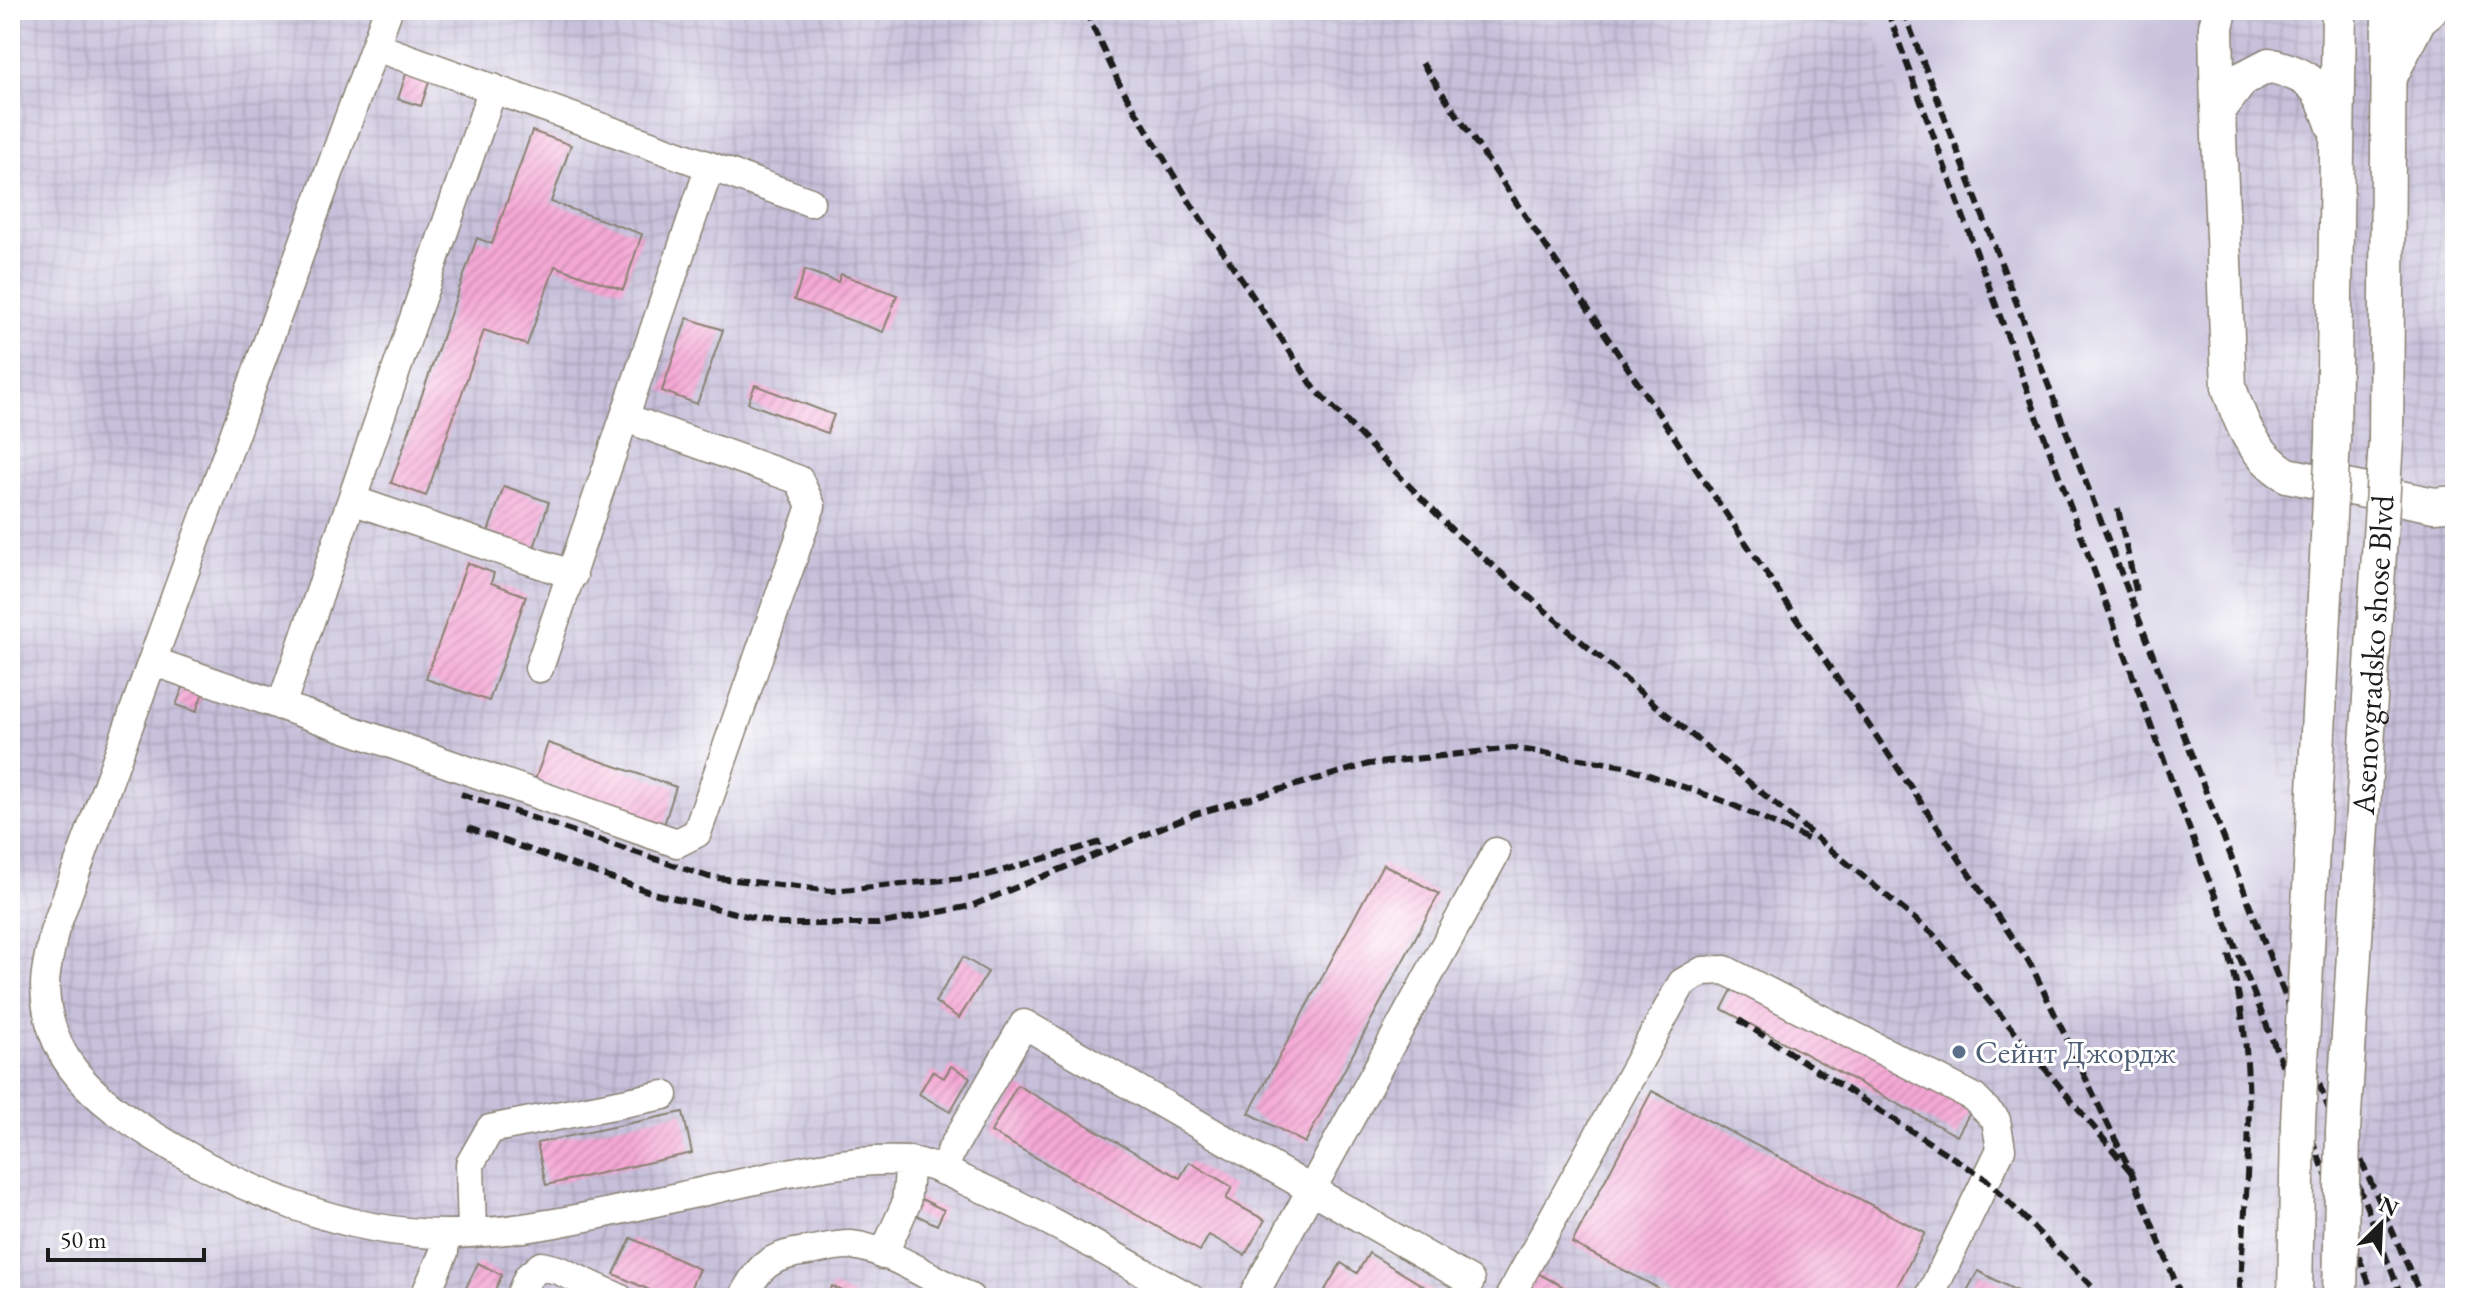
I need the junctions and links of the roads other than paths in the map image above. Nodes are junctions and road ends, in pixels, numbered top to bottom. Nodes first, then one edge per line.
1 (388, 10) edge
2 (2220, 10) edge
3 (2339, 10) edge
4 (2389, 10) edge
5 (2430, 10) edge
6 (376, 47) junction
7 (2387, 82) junction
8 (493, 88) junction
9 (2218, 111) junction
10 (2337, 136) junction
11 (710, 166) junction
12 (810, 202) dead end
13 (626, 418) junction
14 (352, 500) junction
15 (2455, 503) edge
16 (573, 575) junction
17 (152, 661) junction
18 (539, 668) dead end
19 (281, 706) junction
20 (1496, 852) dead end
21 (664, 1095) dead end
22 (910, 1161) junction
23 (943, 1171) junction
24 (1314, 1189) junction
25 (538, 1226) junction
26 (458, 1233) junction
27 (883, 1255) junction
28 (541, 1266) junction
29 (1470, 1281) dead end
30 (424, 1298) edge
31 (519, 1298) edge
32 (619, 1298) edge
33 (743, 1298) edge
34 (970, 1298) edge
35 (1190, 1298) edge
36 (1252, 1298) edge
37 (1509, 1298) edge
38 (1929, 1298) edge
39 (2295, 1298) edge
40 (2340, 1298) edge

1 - 6 street
2 - 9 main road
3 - 10 main road, Asenovgradsko shose Blvd
4 - 7 main road, Asenovgradsko shose Blvd
5 - 7 main road
6 - 8 street
6 - 17 street
7 - 40 main road, Asenovgradsko shose Blvd, bridge
8 - 11 street
8 - 14 street
9 - 10 main road
9 - 15 main road
10 - 39 main road, Asenovgradsko shose Blvd, bridge
11 - 12 street
11 - 13 street
13 - 16 street
13 - 19 street
14 - 16 street
14 - 19 street
16 - 18 street
17 - 19 street
17 - 26 street
20 - 24 street
21 - 26 street
22 - 23 street
22 - 25 street
22 - 27 street
23 - 24 street
23 - 35 street
24 - 29 street
24 - 36 street
25 - 26 street
25 - 28 street
26 - 30 street
27 - 33 street
27 - 34 street
28 - 31 street
28 - 32 street
37 - 38 street

